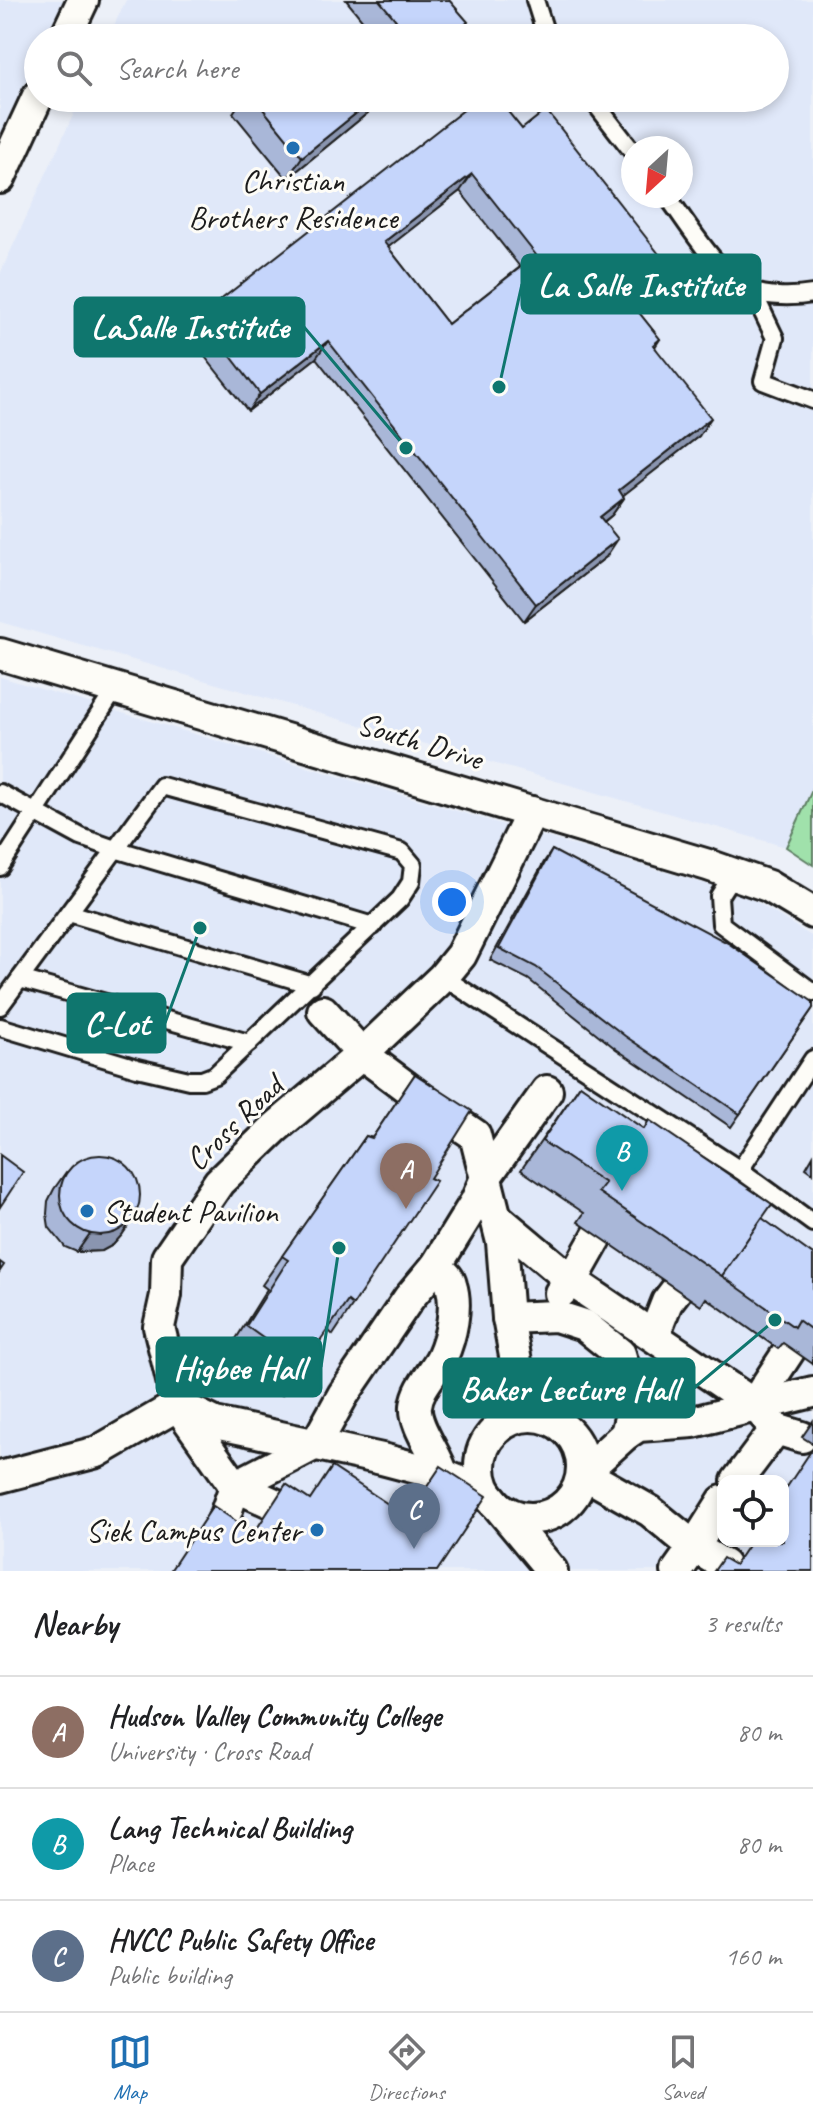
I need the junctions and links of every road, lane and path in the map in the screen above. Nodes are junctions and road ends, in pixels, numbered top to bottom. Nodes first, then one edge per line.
1 (83, 0) edge
2 (535, 0) edge
3 (72, 24) edge
4 (543, 24) edge
5 (31, 112) edge
6 (602, 112) edge
7 (621, 137) edge
8 (0, 178) edge
9 (676, 208) edge
10 (753, 292) junction
11 (813, 294) edge
12 (813, 400) edge
13 (0, 654) edge
14 (116, 688) junction
15 (0, 793) edge
16 (36, 812) junction
17 (532, 812) junction
18 (115, 849) junction
19 (0, 867) edge
20 (733, 874) junction
21 (69, 913) junction
22 (813, 913) edge
23 (373, 926) junction
24 (443, 977) junction
25 (20, 979) junction
26 (813, 992) edge
27 (317, 998) junction
28 (0, 1006) edge
29 (0, 1027) edge
30 (249, 1043) junction
31 (362, 1054) junction
32 (813, 1059) edge
33 (547, 1091) dead end
34 (740, 1170) junction
35 (487, 1175) junction
36 (497, 1218) junction
37 (813, 1223) edge
38 (598, 1235) dead end
39 (436, 1266) junction
40 (572, 1281) junction
41 (677, 1289) dead end
42 (522, 1317) junction
43 (654, 1335) junction
44 (791, 1348) edge
45 (813, 1392) edge
46 (178, 1405) junction
47 (756, 1406) junction
48 (526, 1416) junction
49 (626, 1434) junction
50 (316, 1444) junction
51 (7, 1467) edge
52 (583, 1473) junction
53 (443, 1475) junction
54 (744, 1475) edge
55 (235, 1486) junction
56 (487, 1493) junction
57 (717, 1510) edge
58 (292, 1512) edge
59 (538, 1518) junction
60 (219, 1533) edge
61 (685, 1559) edge
62 (536, 1565) edge
63 (724, 1565) edge

1 - 3 street
2 - 4 lane
5 - 8 street
6 - 7 lane
9 - 10 lane
10 - 11 lane
10 - 12 lane
13 - 14 street, South Drive
14 - 16 lane
14 - 17 street, South Drive
15 - 16 lane
16 - 18 lane
16 - 19 lane
17 - 20 street, South Drive
17 - 24 street, Cross Road
18 - 21 lane
18 - 23 lane
18 - 23 lane
20 - 22 street, South Drive
20 - 26 lane
21 - 25 lane
21 - 27 lane
23 - 27 lane
24 - 31 street, Cross Road
24 - 34 lane
25 - 28 lane
25 - 30 lane
27 - 30 lane
27 - 31 street
29 - 30 lane
31 - 35 street
31 - 46 street, Cross Road
32 - 34 lane
33 - 35 street
34 - 37 lane
35 - 36 street
35 - 39 street
36 - 40 street
36 - 42 street
38 - 40 street
39 - 50 street
39 - 53 street
40 - 42 street
40 - 43 street
41 - 43 street
42 - 48 street
42 - 49 street
43 - 47 street
44 - 47 street
45 - 47 street
46 - 50 street
46 - 51 street
46 - 55 street
47 - 49 street
47 - 54 street
48 - 52 street
48 - 56 street
49 - 52 street
50 - 53 street
50 - 55 street
52 - 59 street
52 - 61 street
53 - 56 street
55 - 58 street
55 - 60 street
56 - 59 street
56 - 62 street
57 - 61 street
59 - 62 street
61 - 63 street

